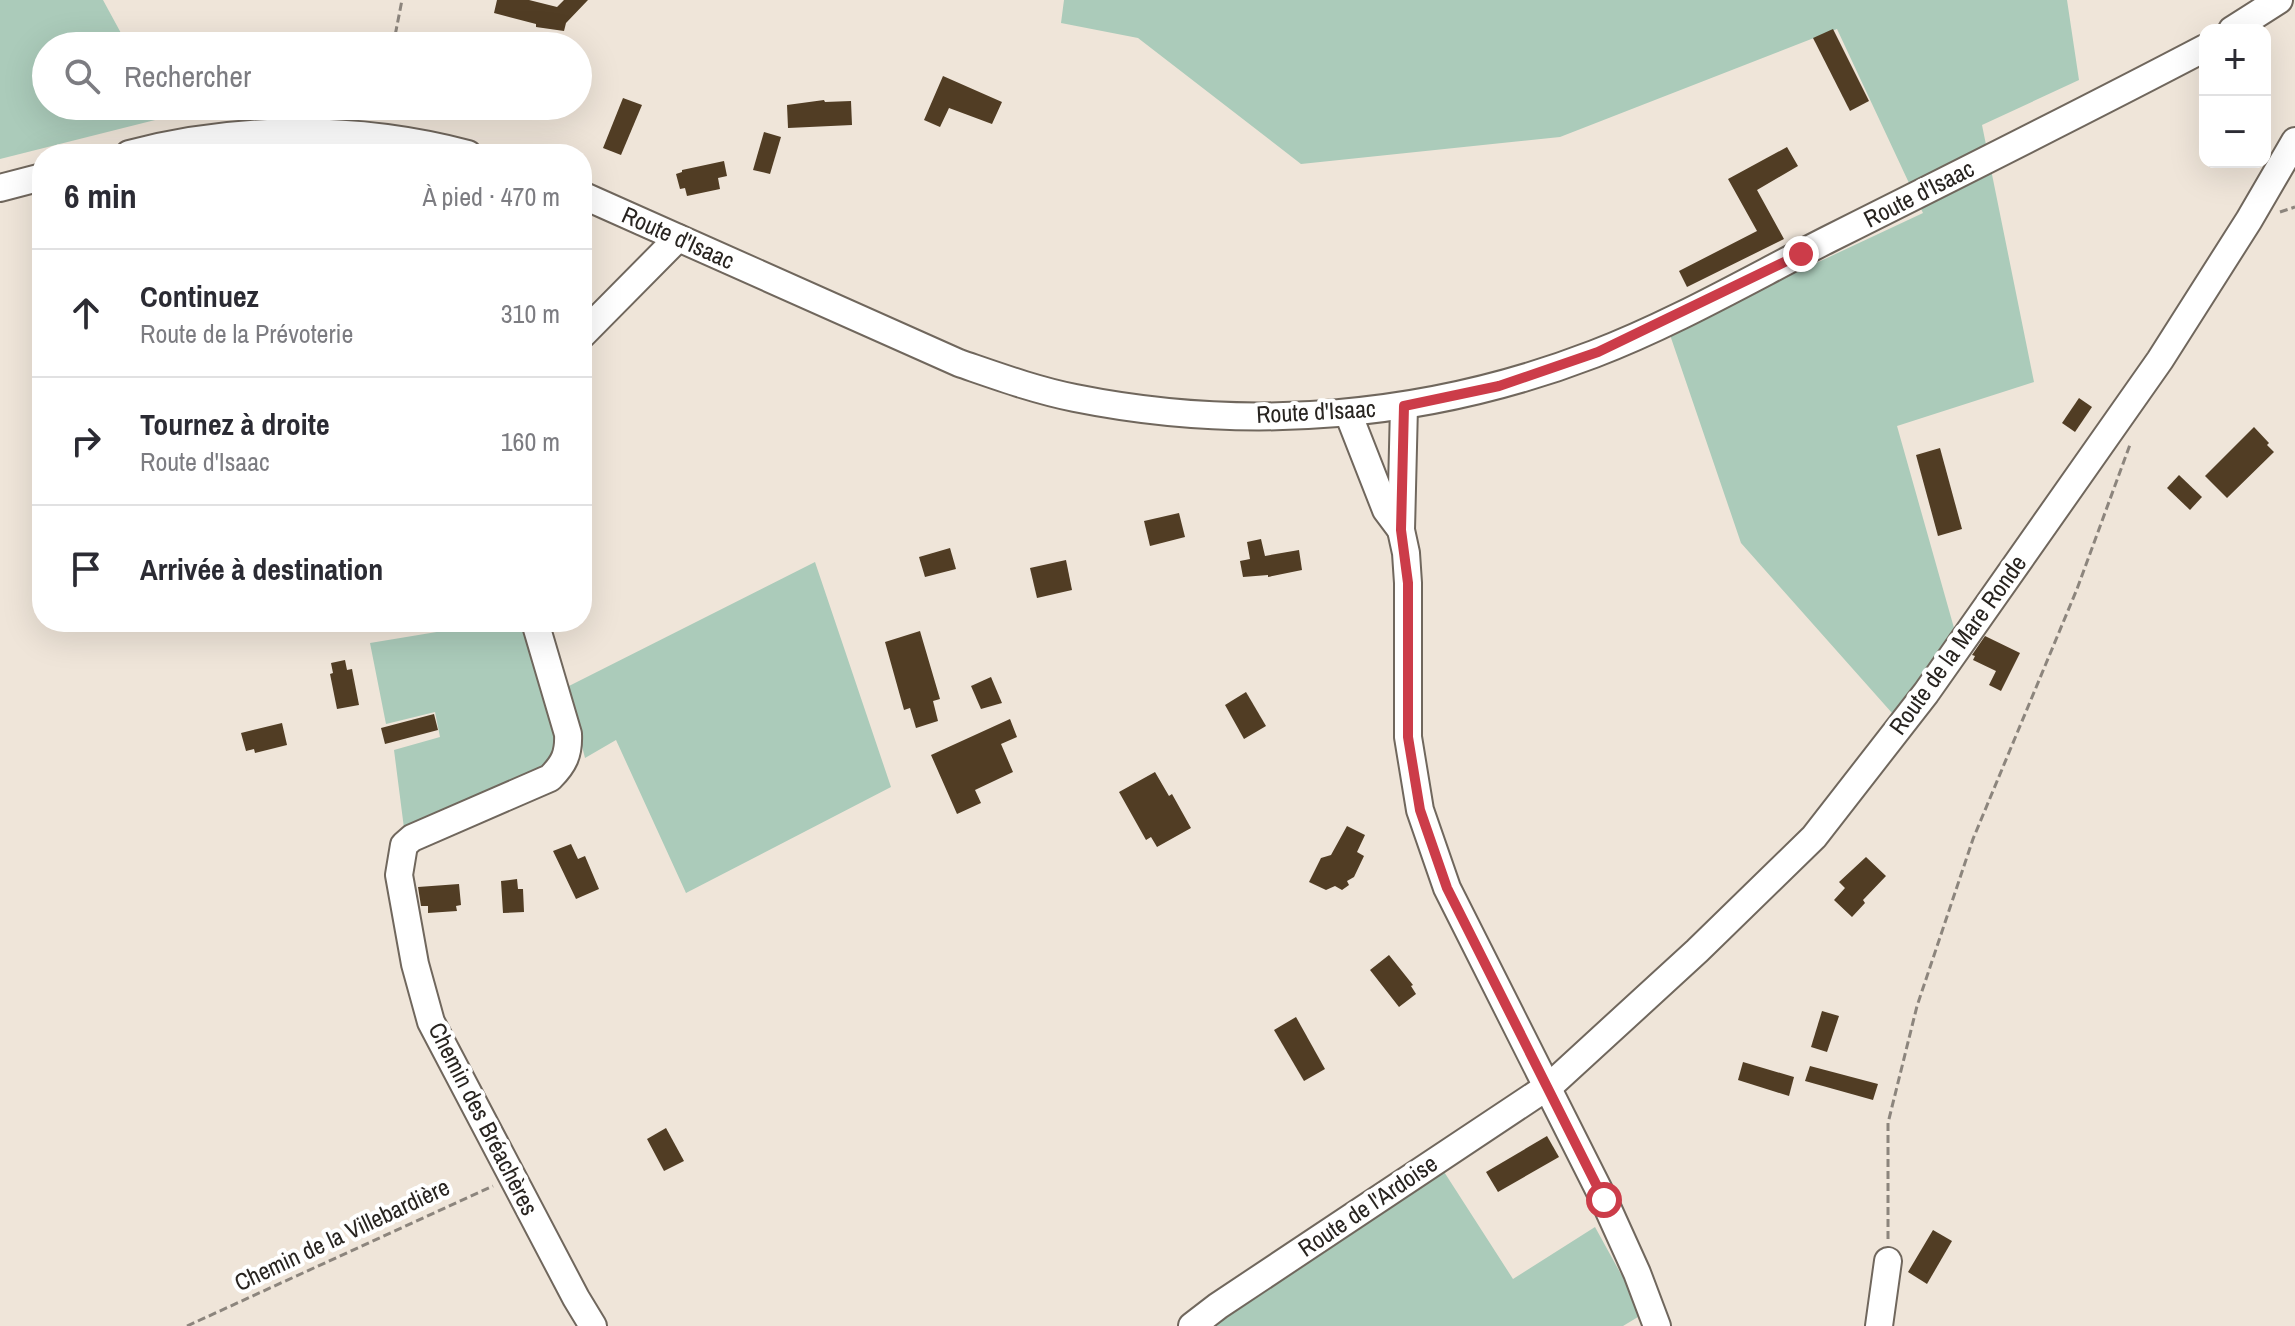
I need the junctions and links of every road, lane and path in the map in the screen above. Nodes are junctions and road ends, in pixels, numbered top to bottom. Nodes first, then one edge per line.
1 (402, 0) edge
2 (2279, 0) edge
3 (2241, 24) edge
4 (396, 32) edge
5 (2199, 51) edge
6 (2295, 141) edge
7 (176, 144) edge
8 (425, 144) edge
9 (32, 180) edge
10 (0, 188) edge
11 (592, 199) edge
12 (678, 238) junction
13 (592, 325) edge
14 (1404, 406) junction
15 (1348, 413) junction
16 (2134, 434) dead end
17 (1401, 530) junction
18 (538, 632) edge
19 (1546, 1088) junction
20 (512, 1177) junction
21 (1888, 1261) joint
22 (187, 1326) edge
23 (593, 1326) edge
24 (1192, 1326) edge
25 (1657, 1326) edge
26 (1879, 1326) edge

1 - 4 path
2 - 3 street
5 - 14 street, Route d'Isaac
6 - 19 street, Route de la Mare Ronde
7 - 8 street
9 - 10 street
11 - 12 street, Route d'Isaac
12 - 13 street
12 - 15 street, Route d'Isaac
14 - 15 street, Route d'Isaac
14 - 17 street
15 - 17 street
16 - 21 path
17 - 19 street
18 - 20 street, Chemin des Bréachères
19 - 24 street, Route de l'Ardoise
19 - 25 street
20 - 22 path, Chemin de la Villebardière
20 - 23 street, Chemin des Bréachères
21 - 26 street

